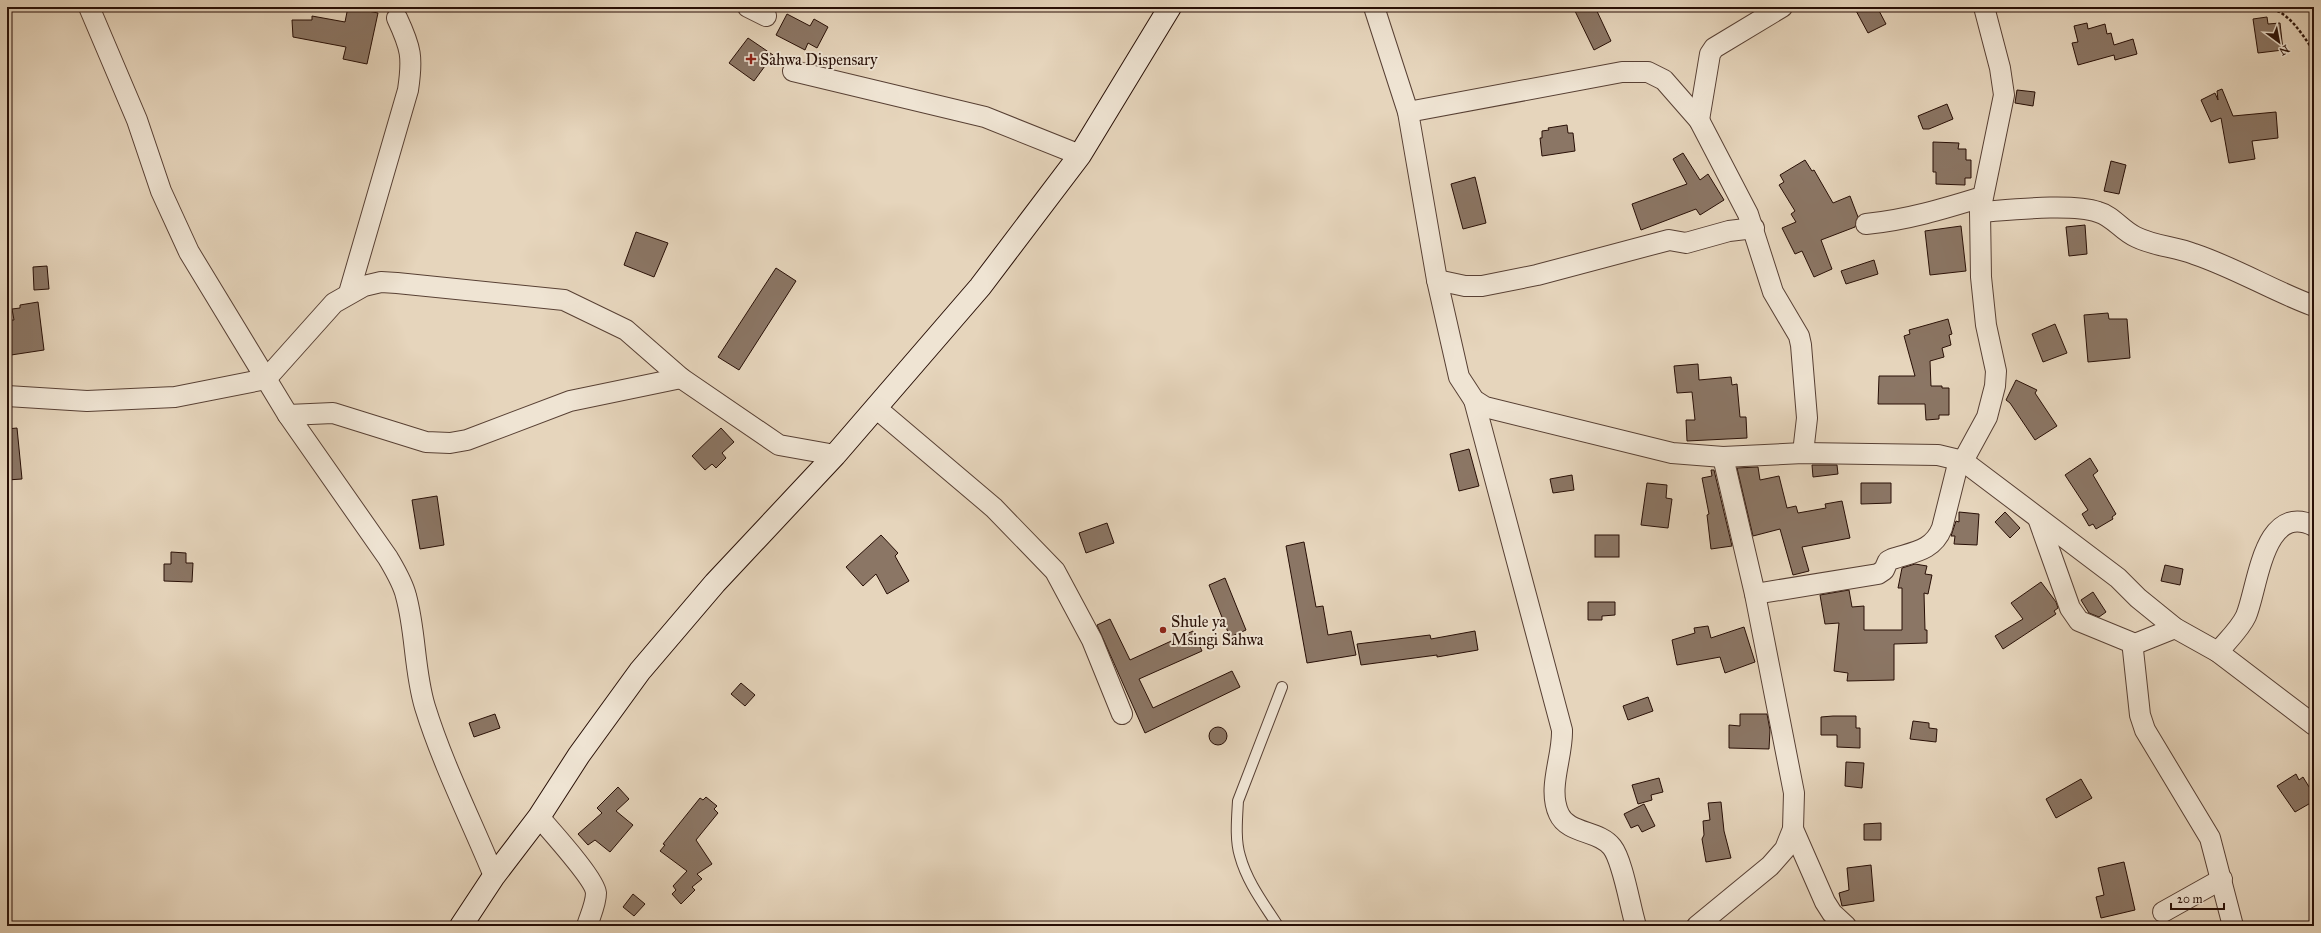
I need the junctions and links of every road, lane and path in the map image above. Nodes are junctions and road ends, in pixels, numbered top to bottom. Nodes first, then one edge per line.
1 (89, 7) edge
2 (748, 7) edge
3 (1170, 7) edge
4 (1374, 7) edge
5 (1782, 7) edge
6 (1984, 7) edge
7 (2268, 7) edge
8 (766, 16) dead end
9 (396, 18) dead end
10 (2314, 51) edge
11 (793, 71) dead end
12 (1408, 112) junction
13 (1699, 120) junction
14 (1080, 155) junction
15 (1981, 204) junction
16 (1866, 224) dead end
17 (1754, 228) junction
18 (1437, 280) junction
19 (348, 293) junction
20 (2314, 306) edge
21 (681, 378) junction
22 (266, 379) junction
23 (7, 396) edge
24 (1474, 400) junction
25 (876, 408) junction
26 (288, 415) junction
27 (1803, 453) junction
28 (835, 455) junction
29 (1723, 457) junction
30 (1961, 461) junction
31 (2039, 521) junction
32 (2314, 526) edge
33 (1754, 594) junction
34 (2175, 628) junction
35 (2135, 644) junction
36 (2218, 652) junction
37 (1282, 687) dead end
38 (1122, 714) dead end
39 (2314, 725) edge
40 (539, 817) junction
41 (1793, 829) junction
42 (494, 876) junction
43 (2222, 879) junction
44 (2164, 912) dead end
45 (461, 926) edge
46 (587, 926) edge
47 (1278, 926) edge
48 (1636, 926) edge
49 (1697, 926) edge
50 (1846, 926) edge
51 (2233, 926) edge

1 - 22 street
2 - 8 street
3 - 14 main road
4 - 12 street
5 - 13 street
6 - 15 street
7 - 10 path
9 - 19 street
11 - 14 street
12 - 13 street
12 - 18 street
13 - 17 street
14 - 25 main road
15 - 16 street
15 - 20 street
15 - 30 street
17 - 18 street
17 - 27 street
18 - 24 street
19 - 21 street
19 - 22 street
21 - 26 street
21 - 28 street
22 - 23 street
22 - 26 street
24 - 29 street
24 - 48 street
25 - 28 main road
25 - 38 street
26 - 42 street
27 - 29 street
27 - 30 street
28 - 40 main road
29 - 33 street
30 - 31 street
30 - 33 street
31 - 34 street
31 - 35 street
32 - 36 street
33 - 41 street
34 - 35 street
34 - 36 street
35 - 43 street
36 - 39 street
37 - 47 lane
40 - 42 main road
40 - 46 street
41 - 49 street
41 - 50 street
42 - 45 main road
43 - 44 street
43 - 51 street

